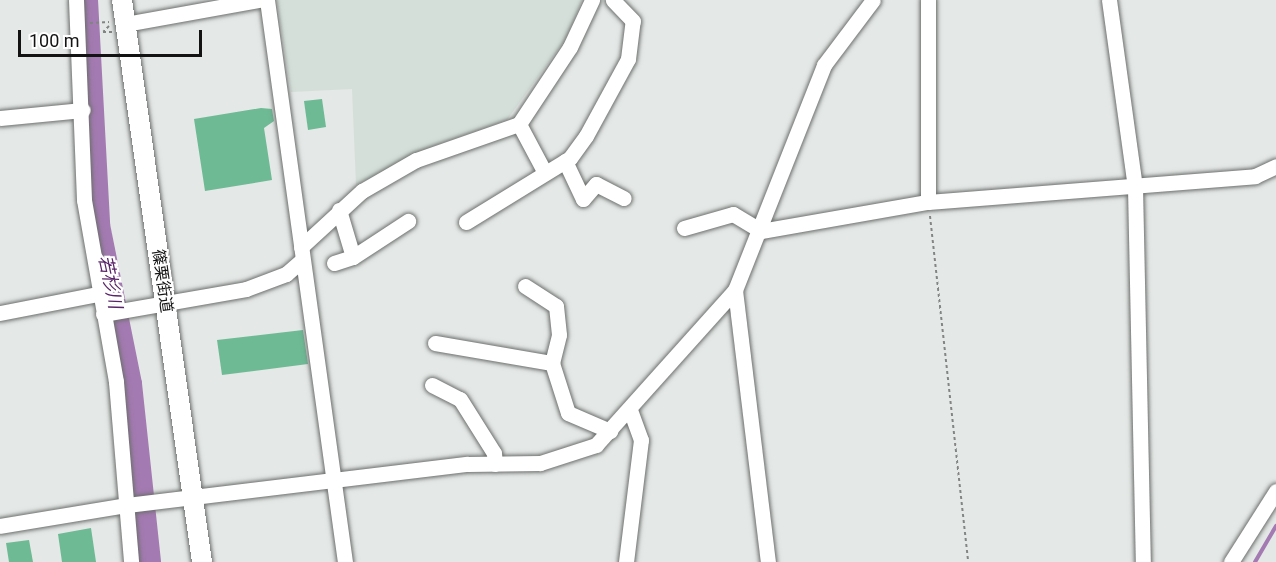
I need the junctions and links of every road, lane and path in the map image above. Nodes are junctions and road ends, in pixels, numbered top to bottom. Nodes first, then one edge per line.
1 (76, 0) edge
2 (122, 0) edge
3 (259, 0) edge
4 (267, 0) edge
5 (592, 0) edge
6 (613, 0) edge
7 (873, 0) edge
8 (928, 0) edge
9 (1109, 0) edge
10 (78, 24) junction
11 (120, 25) junction
12 (82, 110) junction
13 (0, 118) edge
14 (519, 124) junction
15 (565, 161) junction
16 (1276, 166) edge
17 (545, 173) junction
18 (1135, 187) junction
19 (624, 198) dead end
20 (928, 201) junction
21 (339, 210) junction
22 (408, 221) dead end
23 (466, 222) dead end
24 (684, 228) dead end
25 (762, 231) junction
26 (301, 254) junction
27 (353, 257) junction
28 (334, 262) dead end
29 (525, 286) dead end
30 (735, 290) junction
31 (98, 294) junction
32 (165, 302) junction
33 (0, 313) edge
34 (103, 314) junction
35 (435, 343) dead end
36 (552, 363) junction
37 (432, 385) dead end
38 (630, 409) junction
39 (610, 431) junction
40 (495, 464) junction
41 (335, 482) junction
42 (1276, 491) edge
43 (194, 500) junction
44 (127, 505) junction
45 (0, 526) edge
46 (131, 562) edge
47 (202, 562) edge
48 (345, 562) edge
49 (626, 562) edge
50 (768, 562) edge
51 (968, 562) edge
52 (1143, 562) edge
53 (1231, 562) edge

1 - 10 street
2 - 11 main road, 篠栗街道
3 - 11 street
4 - 26 street
5 - 14 street
6 - 15 street
7 - 25 street
8 - 20 street
9 - 18 street
10 - 11 path
10 - 12 street
11 - 32 main road, 篠栗街道
12 - 13 street
12 - 31 street
14 - 17 street
14 - 21 street
15 - 17 street
15 - 19 street
16 - 18 street
17 - 23 street
18 - 20 street
18 - 52 street
20 - 25 street
20 - 51 path
21 - 26 street
21 - 27 street
22 - 27 street
24 - 25 street
25 - 30 street
26 - 32 street
26 - 41 street
27 - 28 street
29 - 36 street
30 - 38 street
30 - 50 street
31 - 33 street
31 - 34 street
32 - 34 street
32 - 43 main road, 篠栗街道
34 - 44 street
35 - 36 street
36 - 39 street
37 - 40 street
38 - 39 street
38 - 49 street
39 - 40 street
40 - 41 street
41 - 43 street
41 - 48 street
42 - 53 street
43 - 44 street
43 - 47 main road, 篠栗街道
44 - 45 street
44 - 46 street

